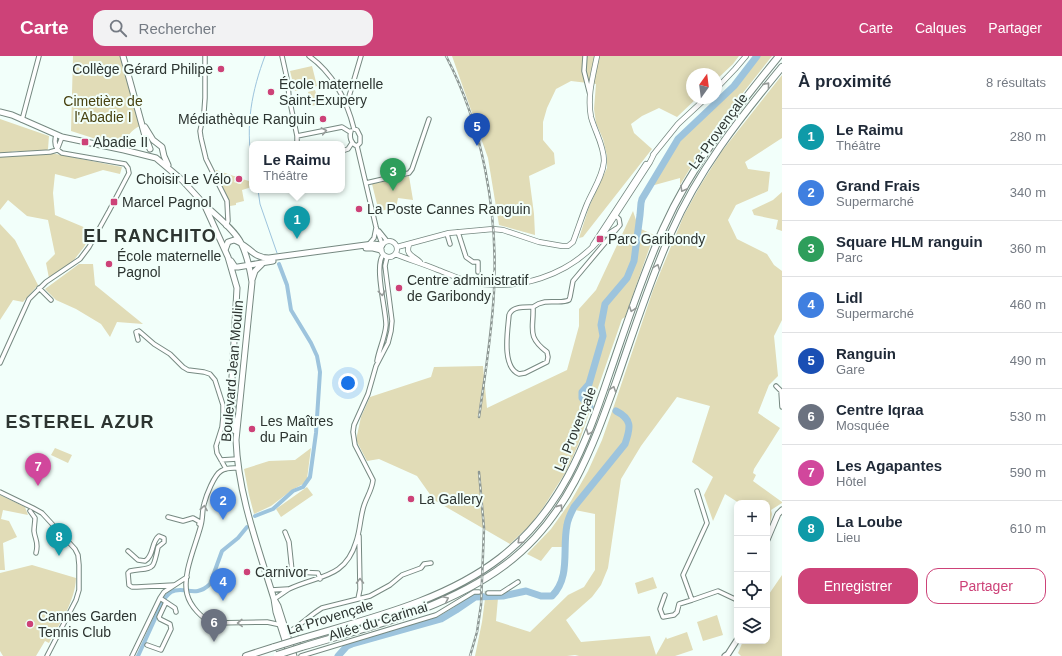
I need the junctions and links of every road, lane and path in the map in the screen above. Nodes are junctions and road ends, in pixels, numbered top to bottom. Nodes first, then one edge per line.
1 (39, 56) edge
2 (123, 56) edge
3 (205, 56) edge
4 (282, 56) edge
5 (361, 56) edge
6 (585, 56) edge
7 (597, 56) edge
8 (746, 56) edge
9 (779, 56) edge
10 (312, 57) edge
11 (782, 67) edge
12 (722, 83) edge
13 (590, 95) junction
14 (345, 102) junction
15 (700, 104) edge
16 (0, 112) edge
17 (429, 119) dead end
18 (22, 120) junction
19 (143, 123) junction
20 (354, 129) junction
21 (350, 132) junction
22 (56, 135) junction
23 (297, 136) junction
24 (62, 137) junction
25 (297, 141) edge
26 (352, 143) junction
27 (158, 145) junction
28 (357, 146) junction
29 (57, 150) junction
30 (150, 150) junction
31 (345, 150) edge
32 (139, 154) junction
33 (163, 154) junction
34 (0, 155) edge
35 (154, 158) junction
36 (171, 169) junction
37 (366, 183) junction
38 (204, 204) junction
39 (614, 215) junction
40 (226, 226) junction
41 (619, 226) junction
42 (376, 227) junction
43 (458, 232) junction
44 (447, 234) junction
45 (604, 235) junction
46 (387, 241) junction
47 (607, 241) junction
48 (241, 243) junction
49 (369, 244) junction
50 (409, 244) junction
51 (450, 244) dead end
52 (397, 247) junction
53 (592, 247) junction
54 (225, 250) junction
55 (383, 250) junction
56 (395, 254) junction
57 (228, 257) junction
58 (263, 263) junction
59 (422, 264) junction
60 (249, 266) junction
61 (478, 272) dead end
62 (252, 282) junction
63 (39, 288) junction
64 (52, 300) dead end
65 (533, 307) junction
66 (138, 340) dead end
67 (3, 354) junction
68 (0, 359) edge
69 (0, 363) edge
70 (776, 386) dead end
71 (782, 407) edge
72 (236, 440) junction
73 (238, 459) junction
74 (221, 460) junction
75 (226, 468) junction
76 (239, 468) junction
77 (697, 491) dead end
78 (0, 492) edge
79 (782, 510) edge
80 (30, 511) dead end
81 (168, 517) dead end
82 (286, 532) dead end
83 (359, 532) junction
84 (769, 536) edge
85 (197, 540) junction
86 (128, 551) dead end
87 (36, 553) dead end
88 (431, 563) dead end
89 (187, 577) junction
90 (320, 579) junction
91 (518, 582) dead end
92 (174, 585) junction
93 (289, 589) junction
94 (271, 590) junction
95 (479, 592) tunnel mouth
96 (488, 593) tunnel mouth
97 (665, 595) dead end
98 (274, 599) junction
99 (358, 599) junction
100 (734, 599) edge
101 (163, 600) junction
102 (692, 600) junction
103 (176, 612) dead end
104 (279, 624) junction
105 (285, 626) junction
106 (287, 633) junction
107 (735, 644) edge
108 (147, 645) dead end
109 (728, 655) edge
110 (47, 656) edge
111 (132, 656) edge
112 (246, 656) edge
113 (276, 656) edge
114 (290, 656) edge
115 (294, 656) edge
116 (301, 656) edge

1 - 18 street
2 - 19 main road
3 - 40 street
4 - 23 street
5 - 14 street
6 - 13 street
7 - 13 street
8 - 12 street
9 -> 112 highway, La Provençale, bridge
10 - 14 street
113 -> 11 highway, La Provençale, bridge
13 - 43 street
14 - 20 street
15 - 39 street
16 - 18 main road
17 - 37 street
18 - 22 main road
19 - 27 main road
19 - 30 main road
20 - 21 street
20 - 28 street
23 -> 21 street
21 - 26 street
22 - 24 main road
22 - 29 street
23 - 25 street
24 - 29 street
24 - 32 main road
26 - 28 street
26 - 31 street
27 - 30 main road
27 - 33 main road
28 - 37 street
29 - 34 street
29 - 63 street
30 - 32 main road
30 - 35 main road
32 - 35 main road
33 - 35 main road
33 - 36 main road
35 - 36 main road
36 - 38 main road, Boulevard Jean Moulin
37 - 42 street
38 - 40 main road, Boulevard Jean Moulin
38 - 54 main road
39 - 41 street
39 - 45 street
39 - 53 street
40 - 48 main road, Boulevard Jean Moulin
41 - 45 street
41 - 47 street
42 - 46 street
42 - 49 street
42 - 55 street
43 - 44 street
43 - 61 street
44 - 50 street
44 - 51 street
45 - 47 street
45 - 53 street
46 - 52 street
46 - 55 street
47 - 65 street
48 - 49 main road
48 - 54 main road
48 - 60 main road, Boulevard Jean Moulin
49 - 55 main road
50 - 52 street
50 - 59 street
52 - 56 street
53 - 59 street
54 - 57 main road
55 - 56 street
55 - 58 main road
55 - 83 street
56 - 59 street
57 - 60 main road
57 - 72 main road
58 - 60 main road
58 - 62 main road
60 - 62 main road, Boulevard Jean Moulin
62 - 72 main road, Boulevard Jean Moulin
63 - 64 street
63 - 67 street
65 - 65 street
66 - 74 street
67 - 68 street
67 - 69 street
70 - 71 street
72 - 73 main road, Boulevard Jean Moulin
73 - 74 street
73 - 76 main road, Boulevard Jean Moulin
74 - 75 street
75 - 76 street
85 -> 75 street
76 - 94 main road, Boulevard Jean Moulin
77 - 102 street
78 - 110 street
79 - 84 main road
80 - 87 street
81 - 85 street
82 - 90 street
83 - 90 street
99 -> 83 street
85 - 89 street
86 - 92 street
88 - 99 street
89 - 92 street
104 -> 89 street
90 - 93 street
91 - 96 street
92 - 101 street
93 - 94 street
93 - 98 street
94 - 98 main road, Boulevard Jean Moulin
95 - 116 street, Allée du Carimai
97 - 102 street
98 - 104 main road
98 - 105 main road
99 - 106 street
100 - 102 street
101 - 103 street
101 - 108 street
101 - 111 street
104 - 105 street
104 - 114 main road
105 - 106 main road
106 - 115 main road
107 - 109 main road

